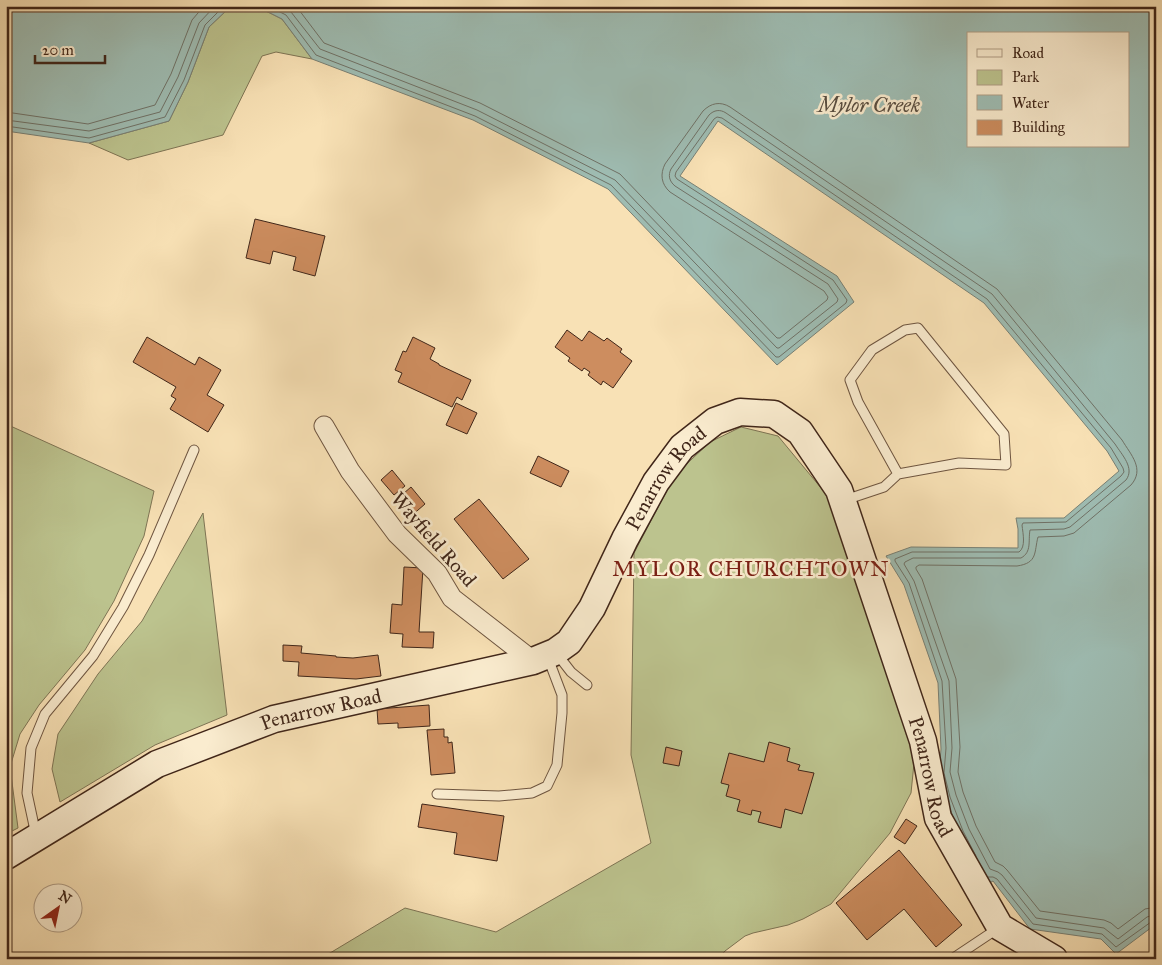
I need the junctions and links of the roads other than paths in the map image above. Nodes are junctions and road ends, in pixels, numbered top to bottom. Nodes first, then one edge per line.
1 (324, 426) dead end
2 (194, 450) dead end
3 (898, 474) junction
4 (842, 501) junction
5 (545, 656) junction
6 (587, 685) dead end
7 (437, 794) dead end
8 (37, 838) junction
9 (6, 856) edge
10 (1000, 926) junction
11 (952, 959) edge
12 (1054, 959) edge

1 - 5 street, Wayfield Road
2 - 8 lane
3 - 3 lane
3 - 4 lane
4 - 5 street, Penarrow Road
4 - 10 street, Penarrow Road
5 - 6 lane
5 - 7 lane
5 - 8 street, Penarrow Road
8 - 9 street, Penarrow Road
10 - 11 lane
10 - 12 street, Penarrow Road

